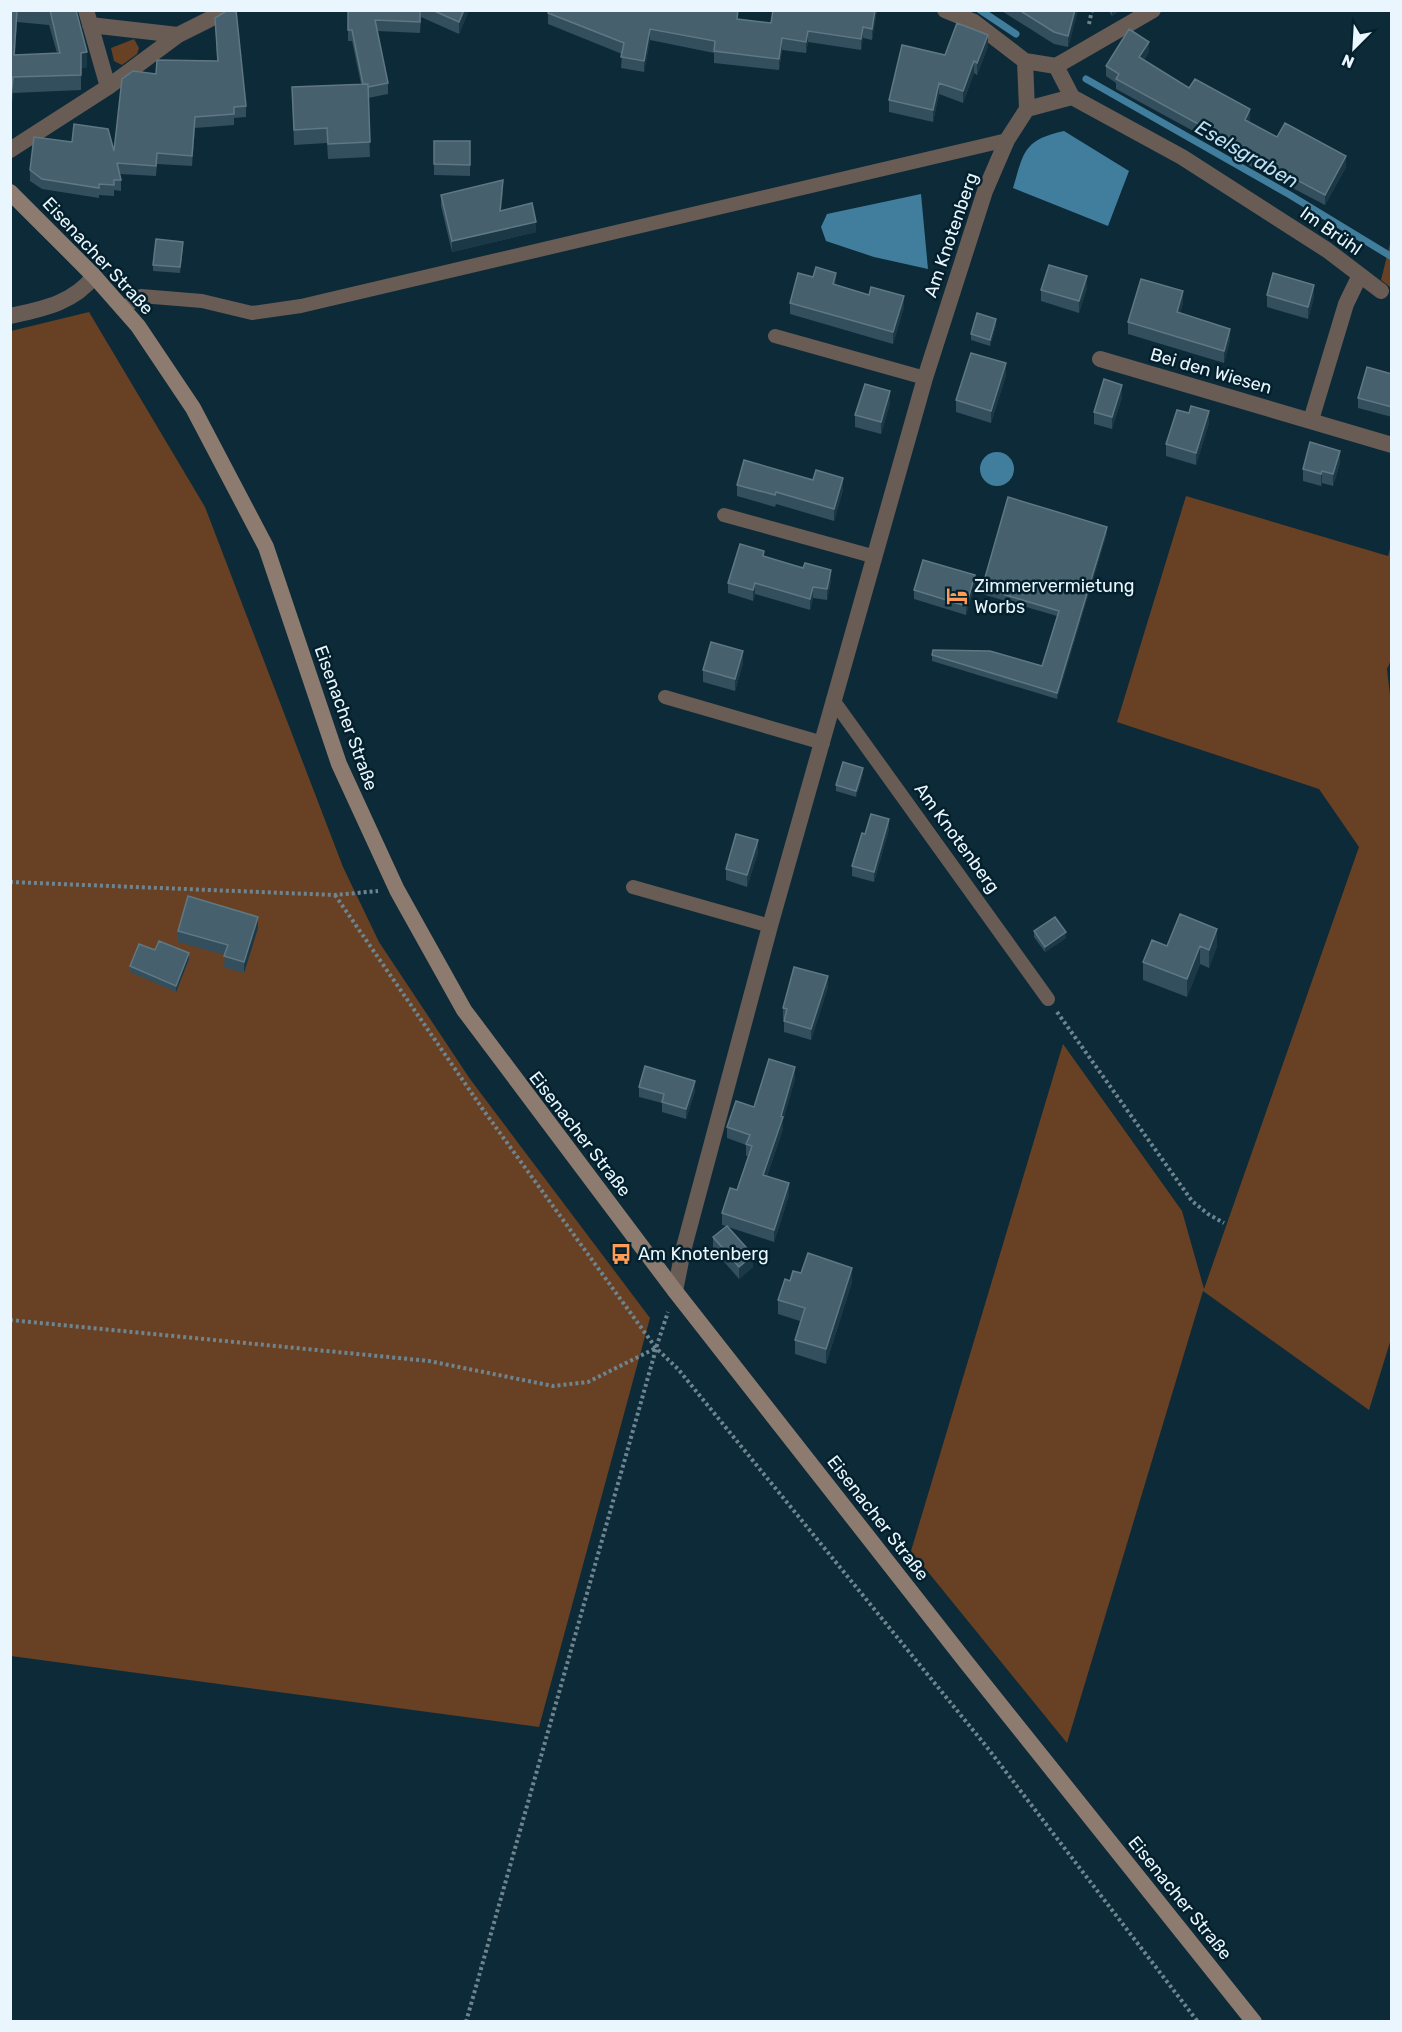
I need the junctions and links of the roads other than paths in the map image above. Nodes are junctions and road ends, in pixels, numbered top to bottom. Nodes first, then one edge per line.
1 (228, 10) edge
2 (945, 10) edge
3 (1153, 10) edge
4 (88, 18) edge
5 (178, 35) junction
6 (1025, 61) junction
7 (1056, 66) junction
8 (108, 87) junction
9 (1072, 97) junction
10 (1027, 109) junction
11 (1007, 140) junction
12 (10, 150) edge
13 (10, 192) edge
14 (1360, 275) junction
15 (94, 276) junction
16 (1381, 291) dead end
17 (123, 309) junction
18 (10, 316) edge
19 (776, 336) dead end
20 (1100, 359) dead end
21 (925, 378) junction
22 (1311, 420) junction
23 (1392, 445) edge
24 (724, 515) dead end
25 (872, 556) junction
26 (665, 697) dead end
27 (833, 700) junction
28 (823, 743) junction
29 (633, 887) dead end
30 (770, 926) junction
31 (1048, 999) road end
32 (675, 1291) junction
33 (1254, 2022) edge

1 - 5 street
2 - 6 street
3 - 7 street
4 - 5 street
4 - 8 street
5 - 8 street
6 - 7 street
6 - 10 street
7 - 9 street
8 - 12 street
9 - 10 street
9 - 14 street, Im Brühl
10 - 11 street, Am Knotenberg
11 - 17 lane
11 - 21 street, Am Knotenberg
13 - 15 main road, Eisenacher Straße
14 - 16 street, Im Brühl
14 - 22 street
15 - 17 main road, Eisenacher Straße
15 - 18 street
17 - 32 main road, Eisenacher Straße
19 - 21 lane
20 - 22 street, Bei den Wiesen
21 - 25 street, Am Knotenberg
22 - 23 street, Bei den Wiesen
24 - 25 lane
25 - 27 street, Am Knotenberg
26 - 28 lane
27 - 28 street, Am Knotenberg
27 - 31 lane, Am Knotenberg
28 - 30 street, Am Knotenberg
29 - 30 lane
30 - 32 street, Am Knotenberg
32 - 33 main road, Eisenacher Straße

